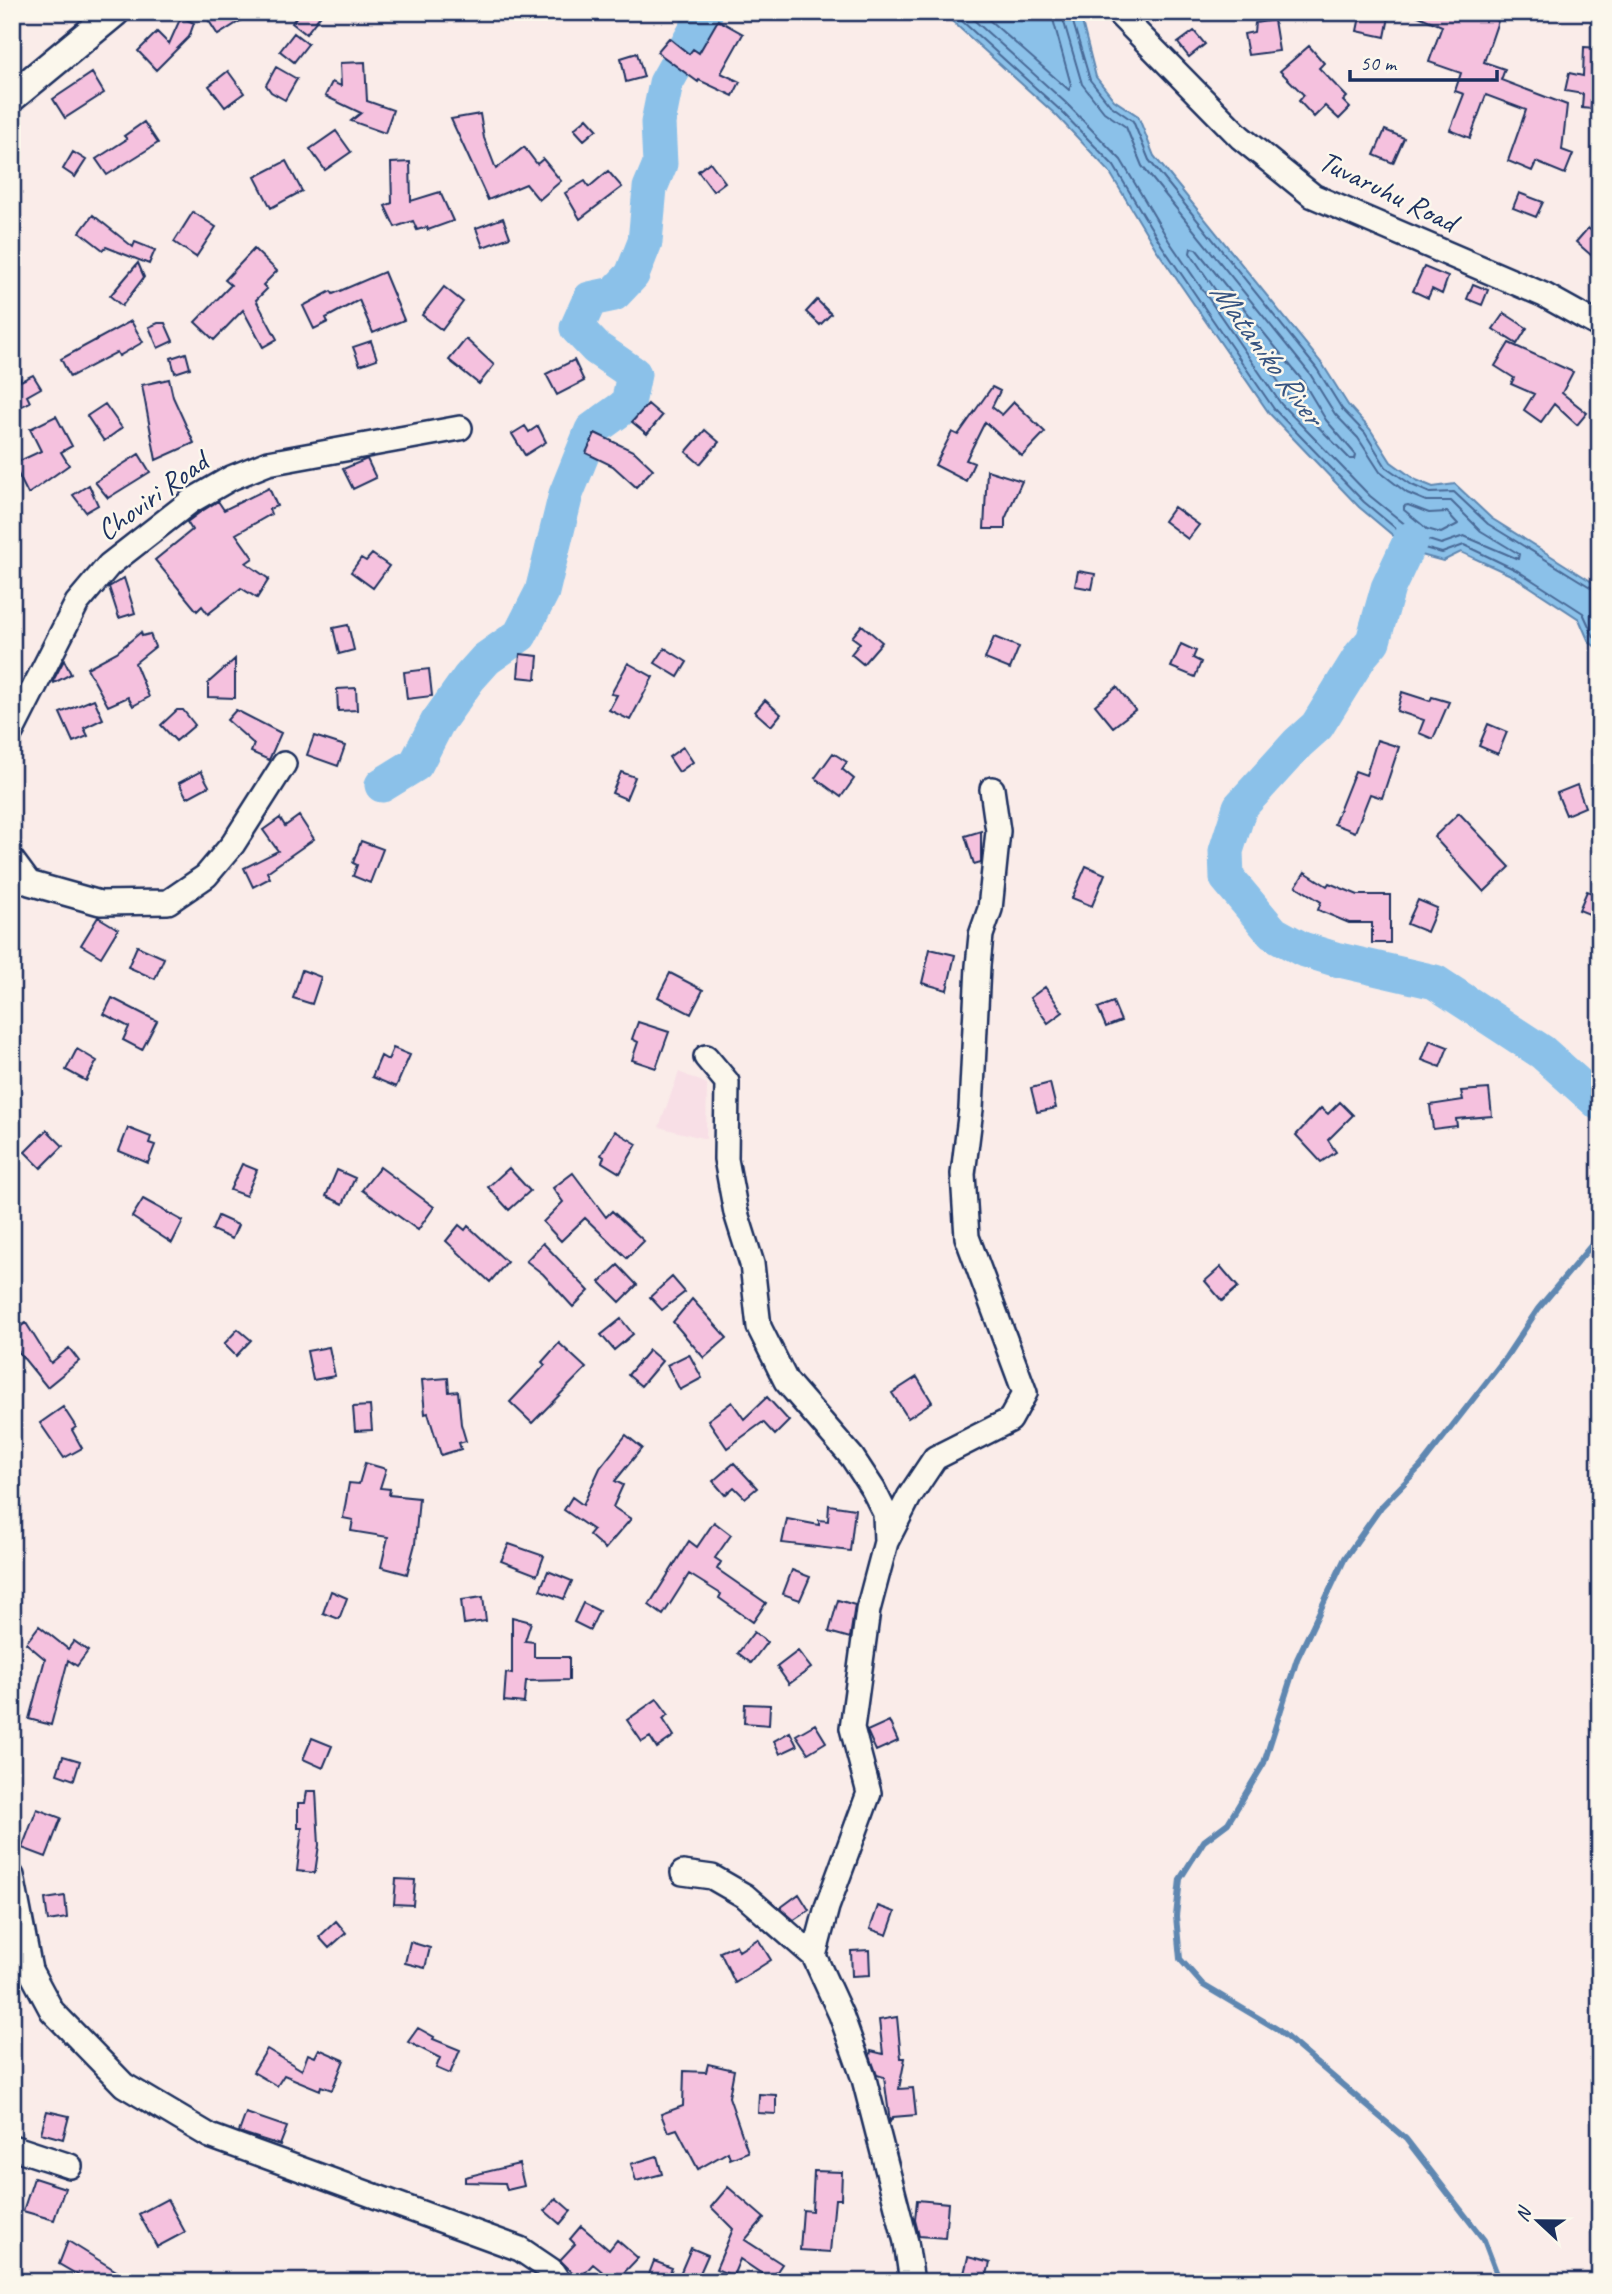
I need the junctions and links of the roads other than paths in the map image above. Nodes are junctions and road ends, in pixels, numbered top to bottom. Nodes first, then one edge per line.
1 (115, 12) edge
2 (1117, 12) edge
3 (12, 97) edge
4 (1600, 326) edge
5 (460, 428) dead end
6 (12, 730) edge
7 (284, 764) dead end
8 (992, 789) dead end
9 (12, 860) edge
10 (706, 1057) dead end
11 (886, 1542) junction
12 (683, 1873) dead end
13 (12, 1876) edge
14 (814, 1956) junction
15 (12, 2147) edge
16 (70, 2166) dead end
17 (559, 2282) edge
18 (912, 2282) edge

1 - 3 street
2 - 4 street, Tuvaruhu Road
5 - 6 street, Choviri Road
7 - 9 street
8 - 11 street
10 - 11 street
11 - 14 street
12 - 14 street
13 - 17 street
14 - 18 street
15 - 16 street

